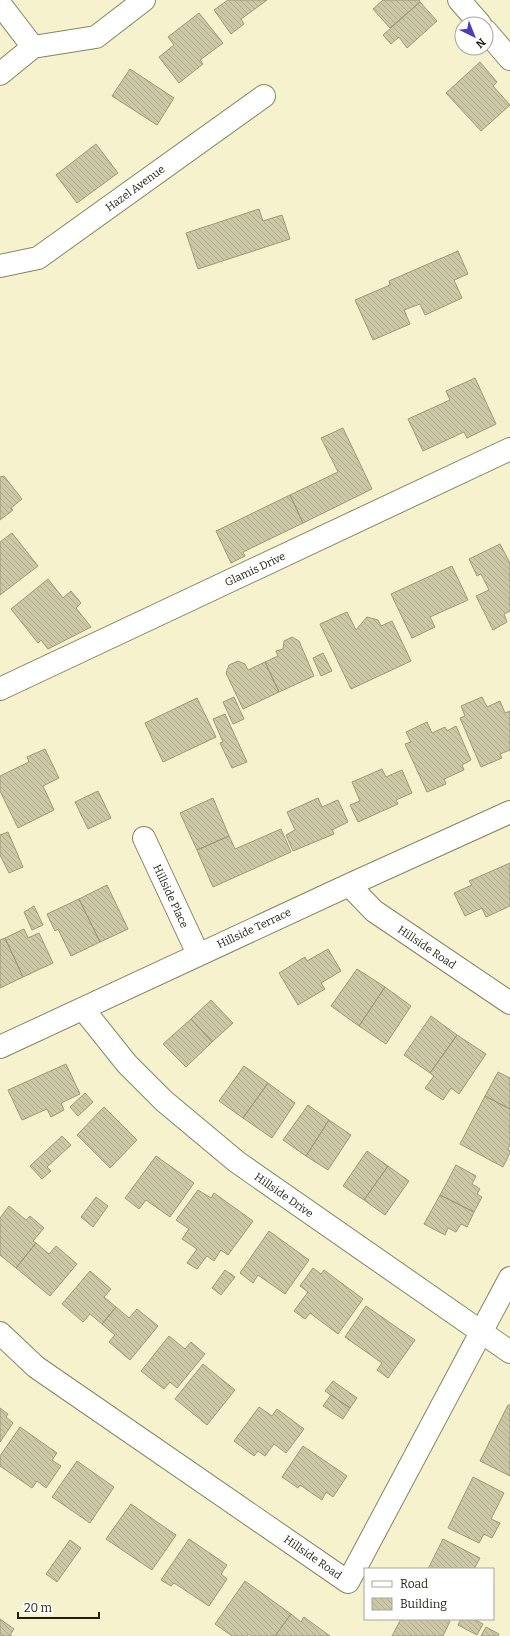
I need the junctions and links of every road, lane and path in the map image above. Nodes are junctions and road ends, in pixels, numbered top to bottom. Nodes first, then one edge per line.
1 (144, 0) edge
2 (459, 0) edge
3 (0, 4) edge
4 (473, 16) edge
5 (494, 40) edge
6 (33, 48) junction
7 (510, 59) edge
8 (0, 74) edge
9 (264, 96) dead end
10 (0, 266) edge
11 (510, 449) edge
12 (0, 689) edge
13 (510, 812) edge
14 (144, 838) dead end
15 (349, 885) junction
16 (198, 954) junction
17 (510, 1003) edge
18 (83, 1009) junction
19 (0, 1047) edge
20 (510, 1278) edge
21 (0, 1333) edge
22 (482, 1333) junction
23 (510, 1352) edge

1 - 6 street
2 - 4 street
3 - 6 street
5 - 7 street
6 - 8 street
9 - 10 street, Hazel Avenue
11 - 12 street, Glamis Drive
13 - 15 street, Hillside Terrace
14 - 16 street, Hillside Place
15 - 16 street, Hillside Terrace
15 - 17 street, Hillside Road
16 - 18 street, Hillside Terrace
18 - 19 street, Hillside Terrace
18 - 22 street, Hillside Drive
20 - 22 street, Hillside Road
21 - 22 street, Hillside Road
22 - 23 street, Hillside Drive

